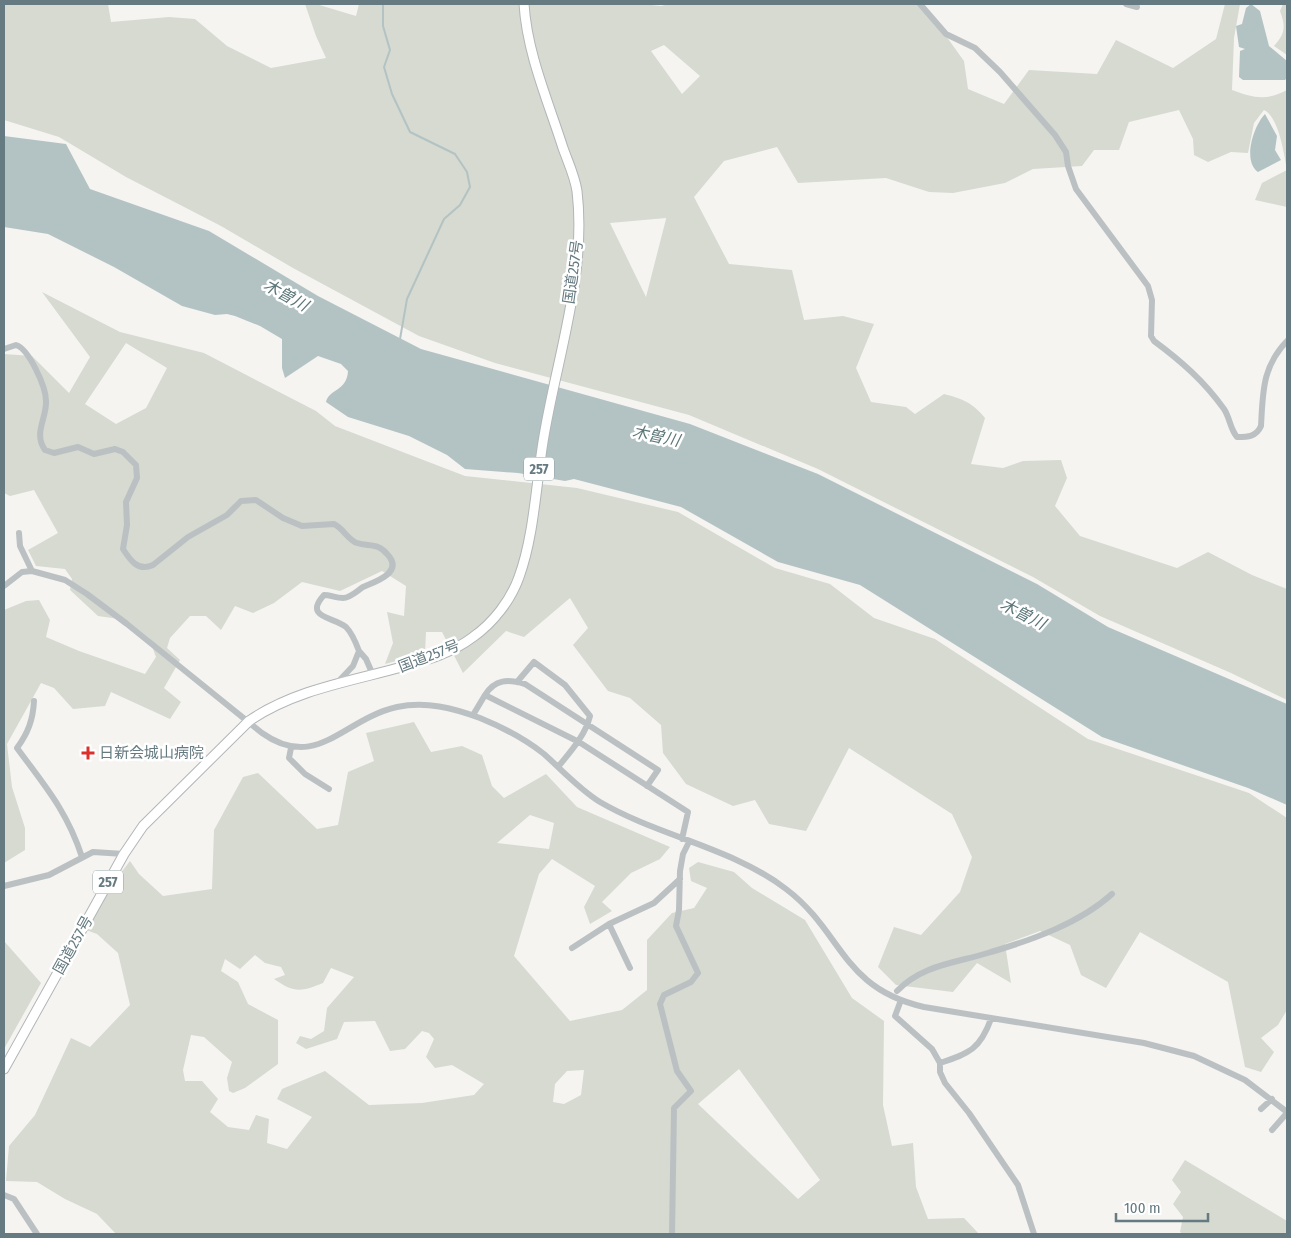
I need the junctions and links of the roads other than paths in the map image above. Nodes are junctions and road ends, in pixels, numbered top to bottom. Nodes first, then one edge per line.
1 (524, 4) edge
2 (920, 4) edge
3 (1126, 4) edge
4 (1137, 7) dead end
5 (1287, 341) edge
6 (4, 349) edge
7 (19, 533) dead end
8 (32, 571) junction
9 (4, 586) edge
10 (359, 651) junction
11 (373, 675) junction
12 (517, 682) junction
13 (335, 686) junction
14 (485, 695) junction
15 (34, 701) dead end
16 (472, 715) junction
17 (249, 721) junction
18 (588, 726) junction
19 (579, 742) junction
20 (291, 748) junction
21 (558, 767) junction
22 (647, 786) junction
23 (329, 789) dead end
24 (682, 838) junction
25 (689, 842) junction
26 (124, 854) junction
27 (82, 857) junction
28 (680, 879) junction
29 (4, 886) edge
30 (1112, 894) dead end
31 (610, 924) junction
32 (572, 948) dead end
33 (630, 968) dead end
34 (897, 991) dead end
35 (901, 1000) junction
36 (991, 1018) junction
37 (940, 1063) junction
38 (4, 1069) edge
39 (1272, 1100) junction
40 (1261, 1109) dead end
41 (1287, 1112) edge
42 (1272, 1130) dead end
43 (4, 1195) edge
44 (37, 1234) edge
45 (672, 1234) edge
46 (1034, 1234) edge

1 - 11 highway, 国道257号 / 257
2 - 5 street
3 - 4 street
6 - 10 street
7 - 8 street
8 - 9 street
8 - 17 street
10 - 11 street
10 - 13 street
11 - 13 highway, 国道257号 / 257
12 - 14 street
12 - 18 street
12 - 18 street
13 - 17 highway, 国道257号 / 257
14 - 16 street
14 - 19 street
15 - 27 street
16 - 20 street
16 - 21 street
17 - 20 street
17 - 26 highway, 国道257号 / 257
18 - 19 street
18 - 22 street
19 - 21 street
19 - 22 street
20 - 23 street
21 - 24 street
22 - 24 street
24 - 25 street
25 - 28 street
25 - 35 street
26 - 27 street
26 - 38 highway, 国道257号 / 257
27 - 29 street
28 - 31 street
28 - 45 street
30 - 34 street
31 - 32 street
31 - 33 street
35 - 36 street
35 - 37 street
36 - 37 street
36 - 39 street
37 - 46 street
39 - 40 street
39 - 41 street
41 - 42 street
43 - 44 street

